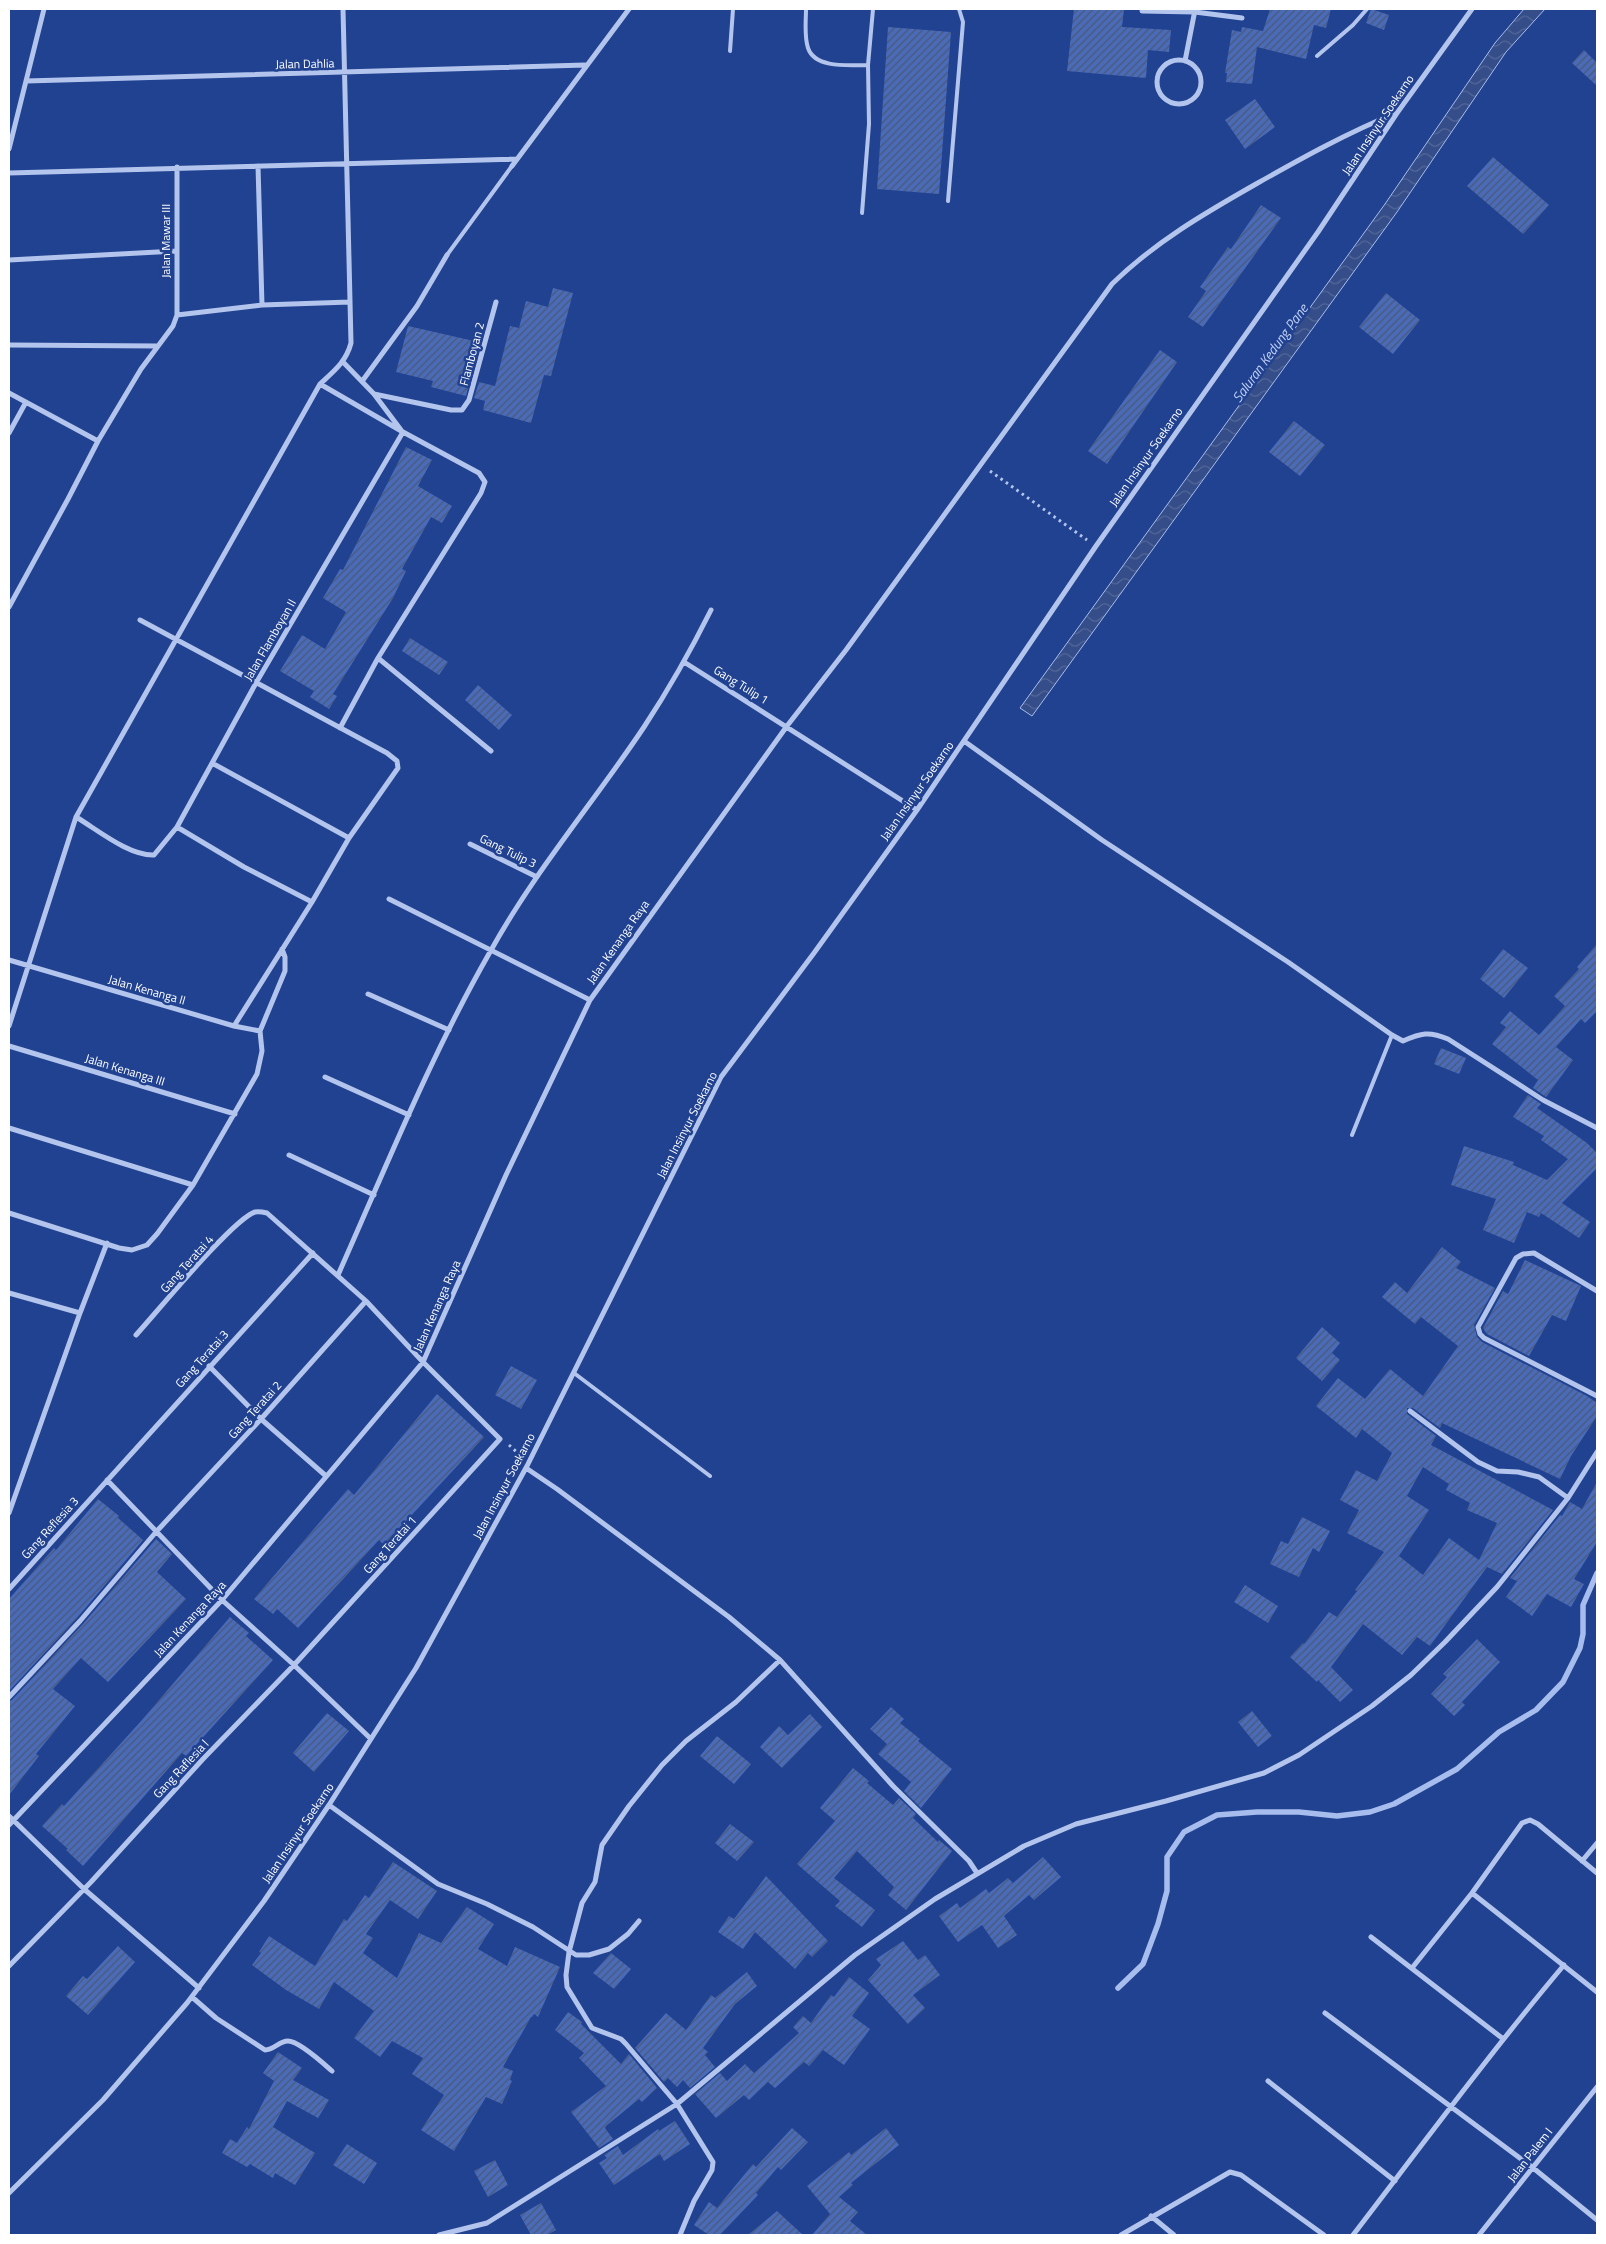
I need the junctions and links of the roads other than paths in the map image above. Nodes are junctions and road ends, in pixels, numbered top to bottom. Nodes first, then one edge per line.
1 (44, 9) edge
2 (343, 9) edge
3 (628, 9) edge
4 (733, 9) edge
5 (806, 9) edge
6 (872, 9) edge
7 (959, 9) edge
8 (1367, 9) edge
9 (1472, 9) edge
10 (1142, 10) dead end
11 (1195, 10) edge
12 (1242, 18) dead end
13 (730, 51) dead end
14 (1317, 56) dead end
15 (1185, 61) junction
16 (585, 65) junction
17 (868, 65) junction
18 (343, 73) junction
19 (26, 81) junction
20 (1397, 112) junction
21 (9, 149) edge
22 (517, 159) junction
23 (347, 163) junction
24 (258, 166) junction
25 (512, 166) joint
26 (176, 167) junction
27 (9, 173) edge
28 (948, 201) dead end
29 (862, 213) dead end
30 (176, 251) junction
31 (447, 255) joint
32 (9, 260) edge
33 (350, 302) junction
34 (496, 302) dead end
35 (262, 305) junction
36 (177, 315) junction
37 (9, 345) edge
38 (158, 346) junction
39 (343, 362) junction
40 (363, 380) junction
41 (320, 384) junction
42 (9, 393) edge
43 (374, 394) junction
44 (26, 402) junction
45 (403, 432) junction
46 (9, 433) edge
47 (98, 441) junction
48 (9, 607) edge
49 (711, 610) dead end
50 (140, 620) dead end
51 (178, 639) junction
52 (378, 658) junction
53 (684, 662) junction
54 (256, 684) junction
55 (787, 726) junction
56 (340, 728) junction
57 (964, 741) junction
58 (491, 751) dead end
59 (212, 763) junction
60 (916, 810) junction
61 (76, 817) junction
62 (177, 827) junction
63 (349, 838) junction
64 (470, 844) dead end
65 (537, 877) junction
66 (389, 899) dead end
67 (312, 902) junction
68 (282, 949) junction
69 (490, 951) junction
70 (9, 960) edge
71 (28, 966) junction
72 (368, 994) dead end
73 (590, 1000) junction
74 (9, 1026) edge
75 (234, 1026) junction
76 (449, 1030) junction
77 (260, 1031) junction
78 (1392, 1035) junction
79 (9, 1046) edge
80 (325, 1077) dead end
81 (235, 1114) junction
82 (409, 1115) junction
83 (9, 1128) edge
84 (1597, 1128) edge
85 (1352, 1135) dead end
86 (289, 1155) dead end
87 (193, 1185) junction
88 (374, 1195) junction
89 (9, 1213) edge
90 (107, 1243) junction
91 (313, 1253) junction
92 (338, 1275) junction
93 (1597, 1291) edge
94 (9, 1293) edge
95 (366, 1301) junction
96 (80, 1314) junction
97 (136, 1335) dead end
98 (423, 1362) junction
99 (209, 1366) junction
100 (574, 1373) junction
101 (1597, 1396) edge
102 (1410, 1411) dead end
103 (261, 1419) junction
104 (1597, 1452) edge
105 (528, 1465) junction
106 (326, 1476) junction
107 (710, 1476) dead end
108 (107, 1480) junction
109 (1568, 1498) junction
110 (9, 1513) edge
111 (156, 1532) junction
112 (9, 1589) edge
113 (222, 1600) junction
114 (780, 1660) junction
115 (294, 1665) junction
116 (9, 1697) edge
117 (371, 1739) junction
118 (330, 1806) junction
119 (11, 1818) edge
120 (9, 1824) edge
121 (1597, 1843) edge
122 (1582, 1861) junction
123 (977, 1873) junction
124 (1597, 1873) edge
125 (84, 1889) junction
126 (1472, 1893) junction
127 (639, 1921) dead end
128 (1371, 1937) dead end
129 (569, 1952) junction
130 (1564, 1965) junction
131 (9, 1966) edge
132 (1412, 1968) junction
133 (199, 1988) junction
134 (1597, 1992) edge
135 (192, 1997) junction
136 (1325, 2013) dead end
137 (1502, 2038) junction
138 (332, 2071) dead end
139 (1268, 2081) dead end
140 (1597, 2087) edge
141 (677, 2104) junction
142 (1451, 2109) junction
143 (1532, 2167) junction
144 (1395, 2180) junction
145 (9, 2193) edge
146 (1151, 2216) junction
147 (1597, 2220) edge
148 (439, 2235) edge
149 (680, 2235) edge
150 (1121, 2235) edge
151 (1174, 2235) edge
152 (1324, 2235) edge
153 (1353, 2235) edge
154 (1479, 2235) edge

1 - 19 street
2 - 18 street
3 - 16 street
4 - 13 lane
5 - 17 lane
6 - 17 lane
7 - 28 lane
8 - 14 lane
9 - 20 street, Jalan Insinyur Soekarno
10 - 11 street
11 - 12 street
11 - 15 street
15 - 15 street
16 - 18 street, Jalan Dahlia
16 - 22 street
17 - 29 lane
18 - 19 street, Jalan Dahlia
18 - 23 street
19 - 21 street
20 - 55 street, Jalan Kenanga Raya
20 - 57 street, Jalan Insinyur Soekarno
22 - 23 street
22 - 25 street
23 - 24 street
23 - 33 street
24 - 26 street
24 - 35 street
25 - 31 lane
26 - 27 street
26 - 30 street, Jalan Mawar III
30 - 32 street
30 - 36 street, Jalan Mawar III
31 - 40 street
33 - 35 street
33 - 39 street
34 - 43 street, Flamboyan 2
35 - 36 street
36 - 38 street
37 - 38 street
38 - 47 street
39 - 40 street
39 - 41 street
40 - 43 street
41 - 45 street
41 - 51 street
42 - 44 street
43 - 45 street
44 - 46 street
44 - 47 street
45 - 52 street
45 - 54 street, Jalan Flamboyan II
47 - 48 street
49 - 53 street
50 - 51 street
51 - 54 street
51 - 61 street
52 - 56 street
52 - 58 street
53 - 55 street, Gang Tulip 1
53 - 65 street
54 - 56 street
54 - 59 street, Jalan Flamboyan II
55 - 60 street, Gang Tulip 1
55 - 73 street, Jalan Kenanga Raya
56 - 63 street
57 - 60 street, Jalan Insinyur Soekarno
57 - 78 street
59 - 62 street, Jalan Flamboyan II
59 - 63 street
60 - 100 street, Jalan Insinyur Soekarno
61 - 62 street, Jalan Flamboyan II
61 - 71 street
62 - 67 street
63 - 67 street
64 - 65 street, Gang Tulip 3
65 - 69 street
66 - 69 street
67 - 68 street
68 - 75 street
68 - 77 street
69 - 73 street
69 - 76 street
70 - 71 street, Jalan Kenanga II
71 - 74 street
71 - 75 street, Jalan Kenanga II
72 - 76 street
73 - 98 street, Jalan Kenanga Raya
75 - 77 street, Jalan Kenanga II
76 - 82 street
77 - 81 street
78 - 84 street
78 - 85 lane
79 - 81 street, Jalan Kenanga III
80 - 82 street
81 - 87 street
82 - 88 street
83 - 87 street
86 - 88 street
87 - 90 street
88 - 92 street
89 - 90 street
90 - 96 street
91 - 92 street
91 - 97 street, Gang Teratai 4
91 - 99 street, Gang Teratai.3
92 - 95 street
93 - 101 street
94 - 96 street
95 - 98 street
95 - 103 street, Gang Teratai 2
96 - 110 street
98 - 106 street, Jalan Kenanga Raya
98 - 115 street, Gang Teratai 1
99 - 103 street
99 - 108 street, Gang Teratai.3
100 - 105 street, Jalan Insinyur Soekarno
100 - 107 lane
102 - 109 street
103 - 106 street
103 - 111 street, Gang Teratai 2
104 - 109 street
105 - 114 street
105 - 117 street, Jalan Insinyur Soekarno
106 - 113 street, Jalan Kenanga Raya
108 - 111 street
108 - 112 street, Gang Reflesia 3
109 - 123 street
111 - 113 street
111 - 116 street, Gang Teratai 2
113 - 115 street
113 - 119 street, Jalan Kenanga Raya
114 - 123 street
114 - 129 street
115 - 117 street
115 - 125 street, Gang Raflesia l
117 - 118 street, Jalan Insinyur Soekarno
118 - 129 street
118 - 133 street, Jalan Insinyur Soekarno
119 - 120 street, Jalan Kenanga Raya
119 - 125 street
121 - 122 street
122 - 124 street
122 - 126 street
123 - 141 street
125 - 131 street, Gang Raflesia l
125 - 133 street
126 - 130 street
126 - 132 street
127 - 129 street
128 - 132 street
129 - 141 street
130 - 134 street
130 - 137 street
132 - 137 street
133 - 135 street, Jalan Insinyur Soekarno
135 - 138 street
135 - 145 street, Jalan Insinyur Soekarno
136 - 142 street
137 - 142 street
139 - 144 street
140 - 143 street, Jalan Palem I
141 - 148 street
141 - 149 street
142 - 143 street
142 - 144 street
143 - 147 street
143 - 154 street, Jalan Palem I
144 - 153 street
146 - 150 street
146 - 151 street
146 - 152 street

